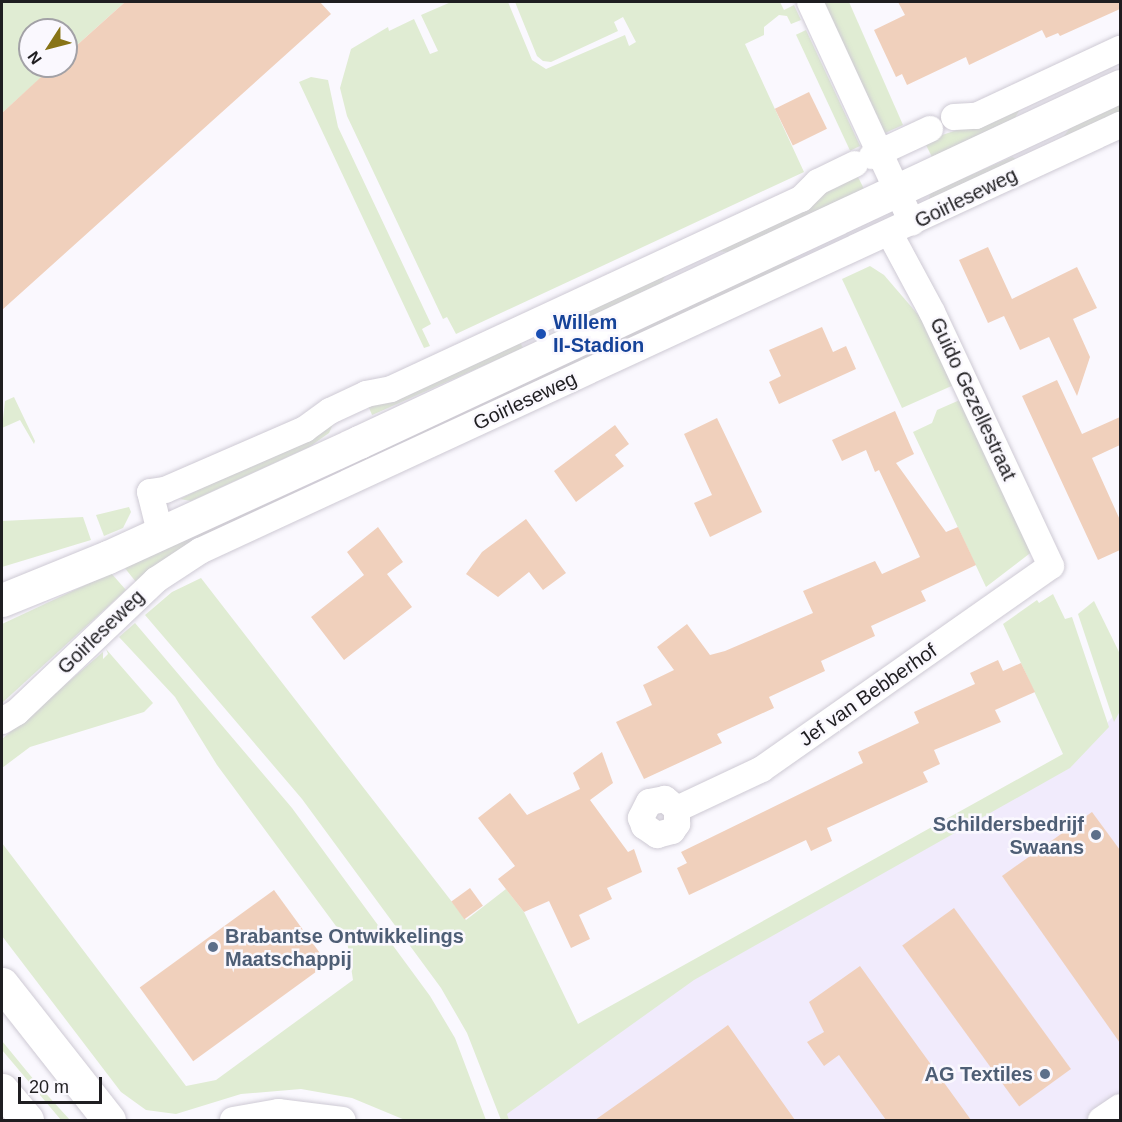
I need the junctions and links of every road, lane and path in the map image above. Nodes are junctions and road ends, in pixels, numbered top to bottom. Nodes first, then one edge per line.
1 (810, 2) edge
2 (1120, 49) edge
3 (1120, 86) edge
4 (1028, 92) junction
5 (954, 117) dead end
6 (1044, 122) junction
7 (1120, 125) edge
8 (930, 129) dead end
9 (1059, 153) junction
10 (869, 157) junction
11 (897, 192) junction
12 (901, 228) junction
13 (812, 231) junction
14 (693, 248) junction
15 (827, 262) junction
16 (707, 280) junction
17 (343, 405) junction
18 (359, 442) junction
19 (160, 532) junction
20 (1051, 566) joint
21 (2, 600) edge
22 (2, 722) edge
23 (677, 809) dead end
24 (2, 984) edge
25 (2, 1089) edge
26 (1120, 1107) edge
27 (27, 1120) edge
28 (109, 1120) edge
29 (233, 1120) edge
30 (344, 1120) edge
31 (1101, 1120) edge

1 - 10 street, Guido Gezellestraat
2 - 4 street
3 - 6 street, Goirleseweg
4 - 5 street
4 - 6 street
6 - 9 street
6 - 11 street, Goirleseweg
7 - 9 street, Goirleseweg
8 - 10 street
9 - 12 street, Goirleseweg
10 - 11 street, Guido Gezellestraat
10 - 14 street
11 - 12 street, Guido Gezellestraat
11 - 13 street, Goirleseweg
12 - 15 street, Goirleseweg
12 - 20 street, Guido Gezellestraat
13 - 15 street
13 - 16 street, Goirleseweg
14 - 16 street
14 - 17 street
15 - 22 street, Goirleseweg
16 - 18 street, Goirleseweg
17 - 18 street
17 - 19 street
18 - 19 street, Goirleseweg
19 - 21 street, Goirleseweg
20 - 23 street, Jef van Bebberhof
24 - 28 street
25 - 27 street
26 - 31 street
29 - 30 street

